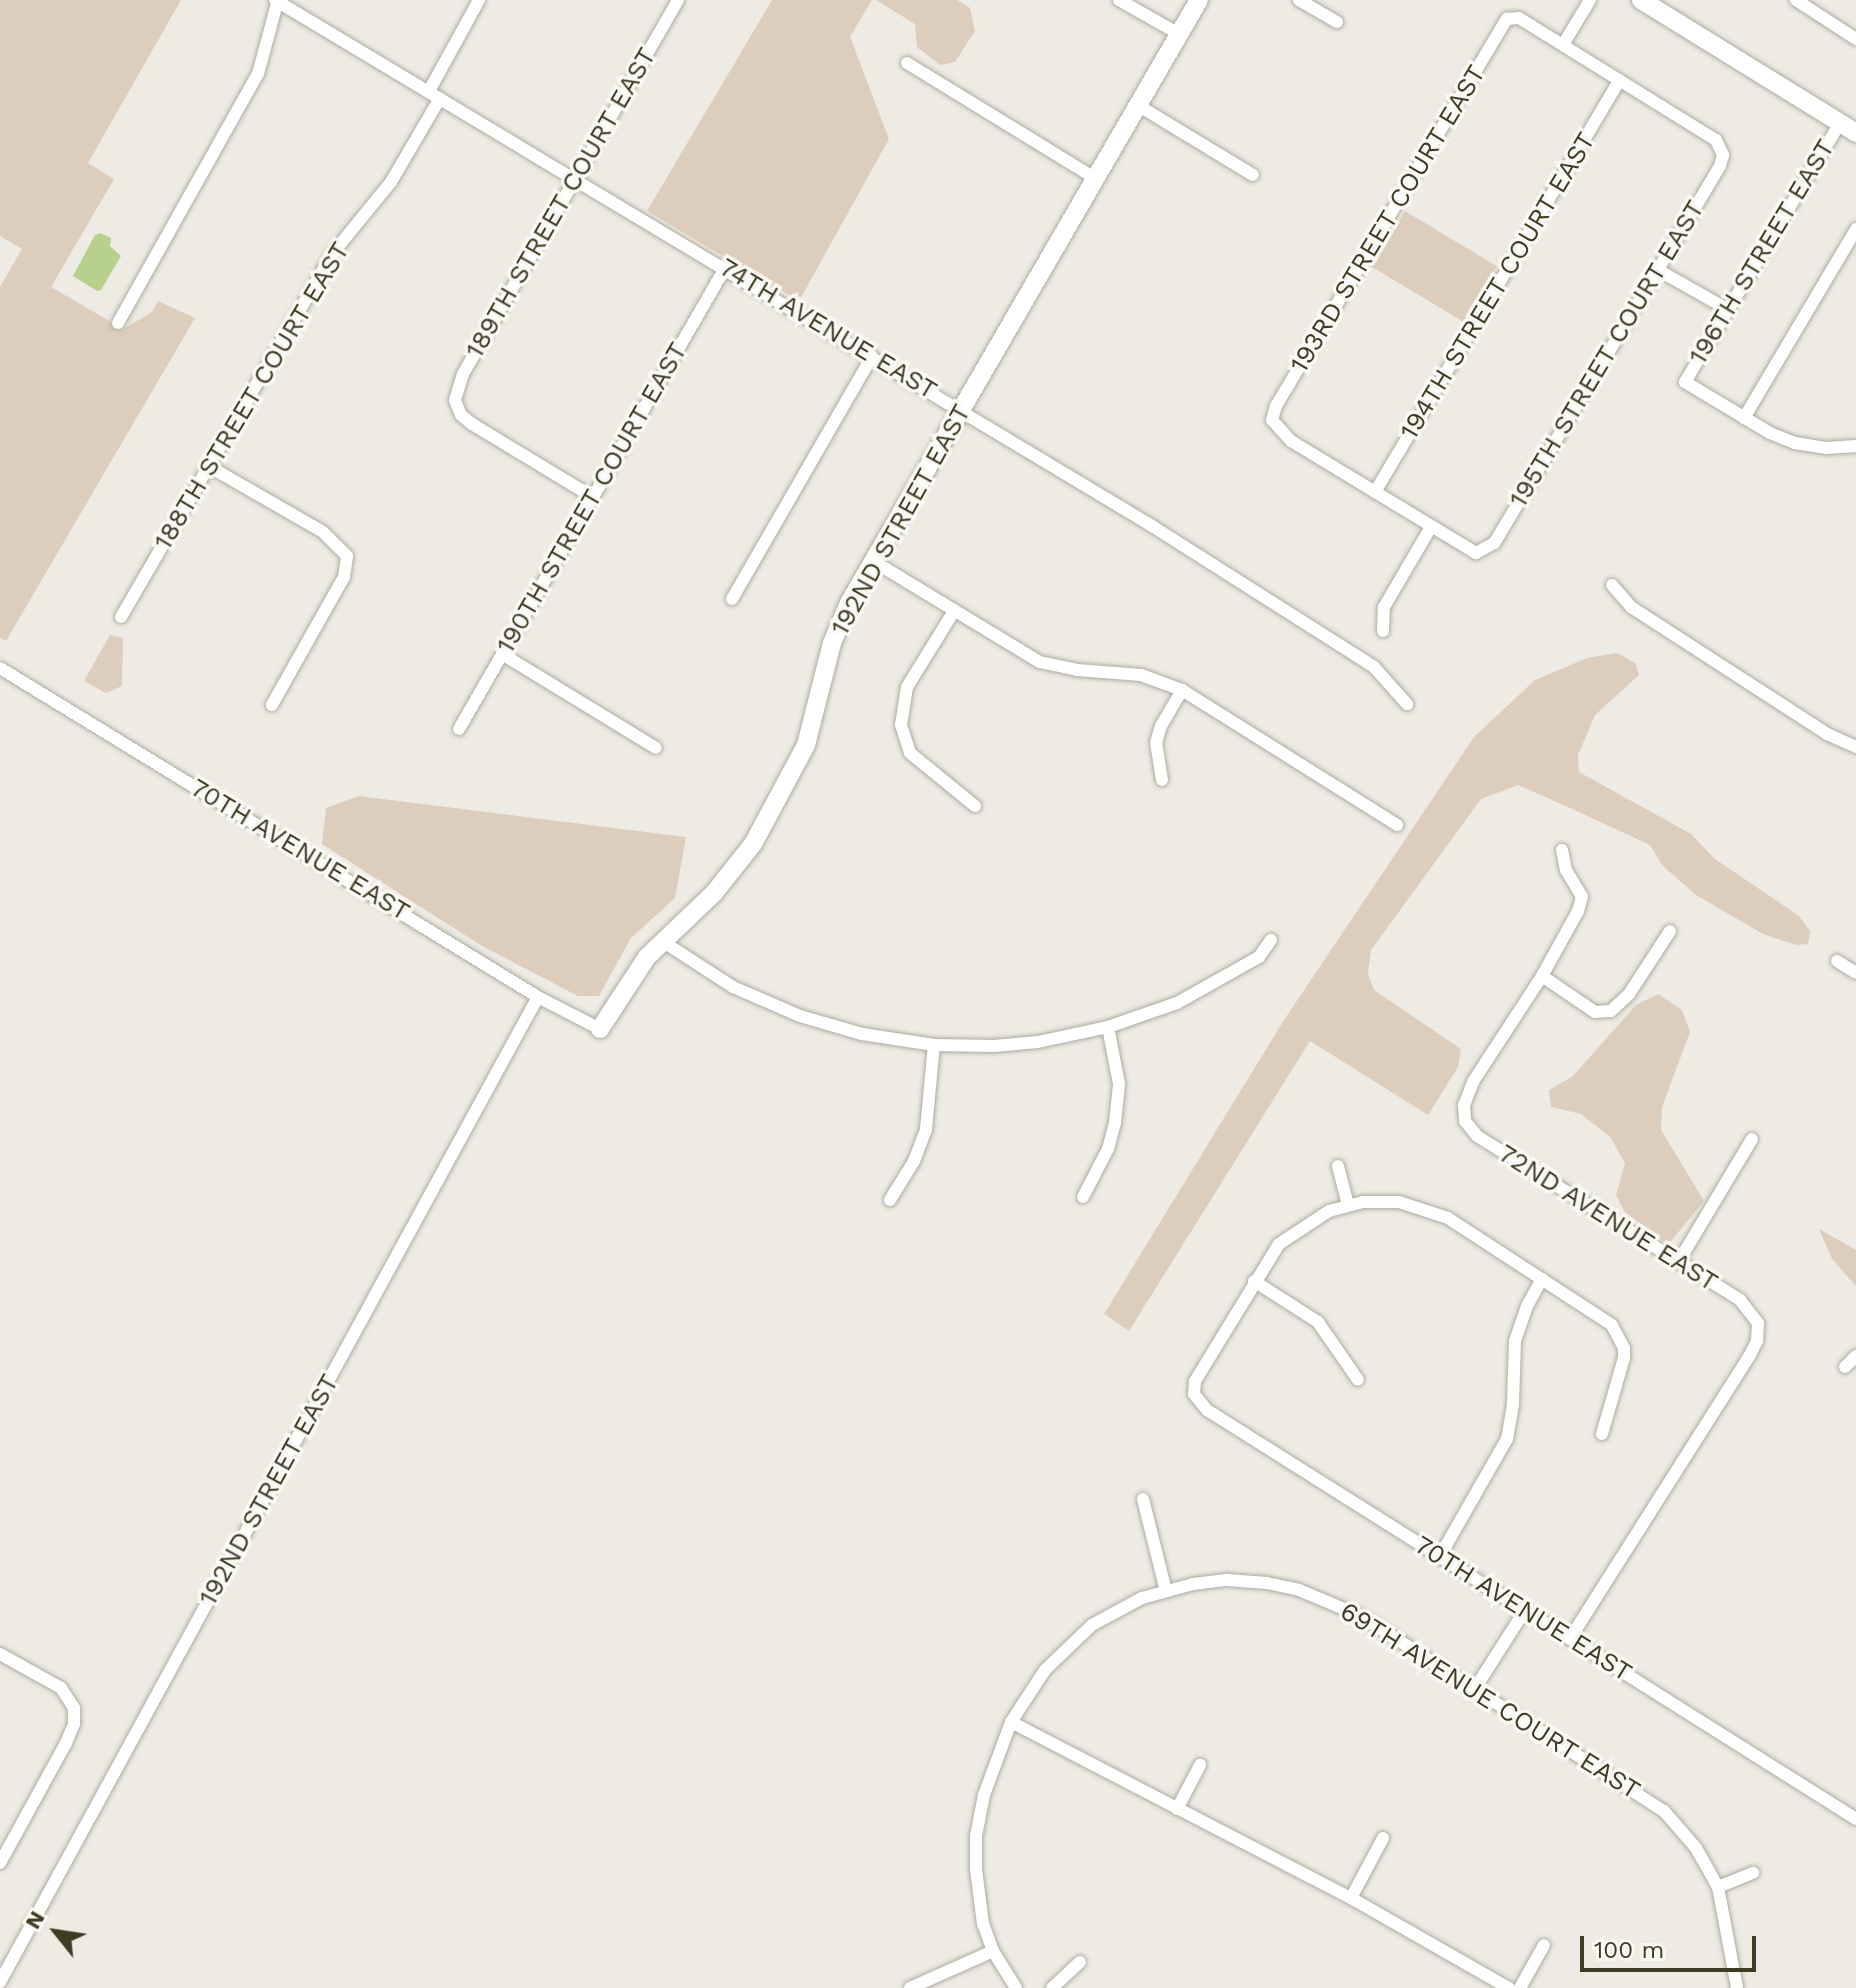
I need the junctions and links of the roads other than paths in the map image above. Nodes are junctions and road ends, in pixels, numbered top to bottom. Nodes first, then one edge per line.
1 (277, 0) edge
2 (479, 0) edge
3 (678, 0) edge
4 (1119, 0) edge
5 (1199, 0) edge
6 (1299, 0) edge
7 (1590, 0) edge
8 (1641, 0) edge
9 (1796, 0) edge
10 (1337, 22) dead end
11 (1179, 34) junction
12 (1856, 39) edge
13 (1564, 43) junction
14 (907, 63) dead end
15 (1620, 80) junction
16 (435, 94) junction
17 (1139, 106) junction
18 (1848, 128) edge
19 (1253, 175) dead end
20 (1096, 179) junction
21 (575, 180) junction
22 (1856, 229) edge
23 (725, 268) junction
24 (1658, 270) junction
25 (1727, 309) junction
26 (118, 323) dead end
27 (872, 357) junction
28 (962, 409) junction
29 (1744, 418) junction
30 (1856, 446) edge
31 (210, 467) junction
32 (1375, 492) junction
33 (591, 496) junction
34 (1431, 527) junction
35 (873, 561) junction
36 (1612, 585) dead end
37 (732, 599) dead end
38 (954, 611) junction
39 (121, 617) dead end
40 (1383, 631) dead end
41 (502, 654) junction
42 (0, 668) edge
43 (1182, 690) junction
44 (1407, 704) dead end
45 (272, 705) dead end
46 (459, 729) dead end
47 (1856, 747) edge
48 (656, 748) dead end
49 (1162, 780) dead end
50 (975, 806) dead end
51 (1397, 825) dead end
52 (1562, 850) dead end
53 (1670, 931) dead end
54 (1271, 940) dead end
55 (662, 941) junction
56 (1837, 961) dead end
57 (1856, 973) edge
58 (1542, 976) junction
59 (538, 997) junction
60 (1108, 1027) junction
61 (600, 1029) joint
62 (934, 1045) junction
63 (1752, 1139) dead end
64 (1338, 1166) dead end
65 (1083, 1197) dead end
66 (890, 1200) dead end
67 (1348, 1205) junction
68 (1679, 1261) junction
69 (1542, 1279) junction
70 (1254, 1281) junction
71 (1856, 1356) edge
72 (1845, 1367) dead end
73 (1358, 1380) dead end
74 (1602, 1434) dead end
75 (1143, 1499) dead end
76 (1440, 1556) junction
77 (1166, 1591) junction
78 (1525, 1610) junction
79 (1570, 1639) junction
80 (0, 1654) edge
81 (1476, 1687) junction
82 (1011, 1722) junction
83 (1200, 1765) dead end
84 (1177, 1809) junction
85 (1856, 1819) edge
86 (1383, 1838) dead end
87 (0, 1863) edge
88 (1753, 1873) dead end
89 (1718, 1887) junction
90 (1351, 1898) junction
91 (1544, 1945) dead end
92 (993, 1951) junction
93 (1080, 1962) dead end
94 (0, 1982) edge
95 (910, 1988) edge
96 (1016, 1988) edge
97 (1052, 1988) edge
98 (1509, 1988) edge
99 (1520, 1988) edge
100 (1737, 1988) edge

1 - 16 street, 74TH AVENUE EAST
1 - 26 street
2 - 16 street, 188TH STREET COURT EAST
3 - 21 street, 189TH STREET COURT EAST
4 - 11 street
5 - 11 street, 192ND STREET EAST
6 - 10 street
7 - 13 street
8 - 18 street
9 - 12 street
11 - 17 street, 192ND STREET EAST
13 - 15 street
13 - 32 street, 193RD STREET COURT EAST
14 - 20 street
15 - 24 street, 195TH STREET COURT EAST
15 - 32 street, 194TH STREET COURT EAST
16 - 21 street, 74TH AVENUE EAST
16 - 31 street, 188TH STREET COURT EAST
17 - 19 street
17 - 20 street, 192ND STREET EAST
18 - 25 street, 196TH STREET EAST
20 - 28 street, 192ND STREET EAST
21 - 23 street, 74TH AVENUE EAST
21 - 33 street, 189TH STREET COURT EAST
22 - 29 street
23 - 27 street, 74TH AVENUE EAST
23 - 33 street, 190TH STREET COURT EAST
24 - 25 street
24 - 34 street, 195TH STREET COURT EAST
25 - 29 street, 196TH STREET EAST
27 - 28 street, 74TH AVENUE EAST
27 - 37 street
28 - 35 street, 192ND STREET EAST
28 - 44 street, 74TH AVENUE EAST
29 - 30 street
31 - 39 street, 188TH STREET COURT EAST
31 - 45 street
32 - 34 street
33 - 41 street, 190TH STREET COURT EAST
34 - 40 street
35 - 38 street
35 - 55 street, 192ND STREET EAST
36 - 47 street
38 - 43 street
38 - 50 street
41 - 46 street, 190TH STREET COURT EAST
41 - 48 street
42 - 59 street, 70TH AVENUE EAST
43 - 49 street
43 - 51 street
52 - 58 street
53 - 58 street
54 - 60 street
55 - 61 street, 192ND STREET EAST
55 - 62 street
56 - 57 street
58 - 68 street, 72ND AVENUE EAST
59 - 61 street, 70TH AVENUE EAST
59 - 94 street, 192ND STREET EAST
60 - 62 street
60 - 65 street
62 - 66 street
63 - 68 street
64 - 67 street
67 - 69 street
67 - 70 street
68 - 79 street, 72ND AVENUE EAST
69 - 74 street
69 - 76 street
70 - 73 street
70 - 76 street, 70TH AVENUE EAST
71 - 72 street
75 - 77 street
76 - 78 street, 70TH AVENUE EAST
77 - 81 street, 69TH AVENUE COURT EAST
77 - 82 street, 69TH AVENUE COURT EAST
78 - 79 street, 70TH AVENUE EAST
78 - 81 street
79 - 85 street, 70TH AVENUE EAST
80 - 87 street
81 - 89 street, 69TH AVENUE COURT EAST
82 - 84 street
82 - 92 street, 69TH AVENUE COURT EAST
83 - 84 street
84 - 90 street
86 - 90 street
88 - 89 street
89 - 100 street, 69TH AVENUE COURT EAST
90 - 98 street
91 - 99 street
92 - 95 street
92 - 96 street, 69TH AVENUE COURT EAST
93 - 97 street

